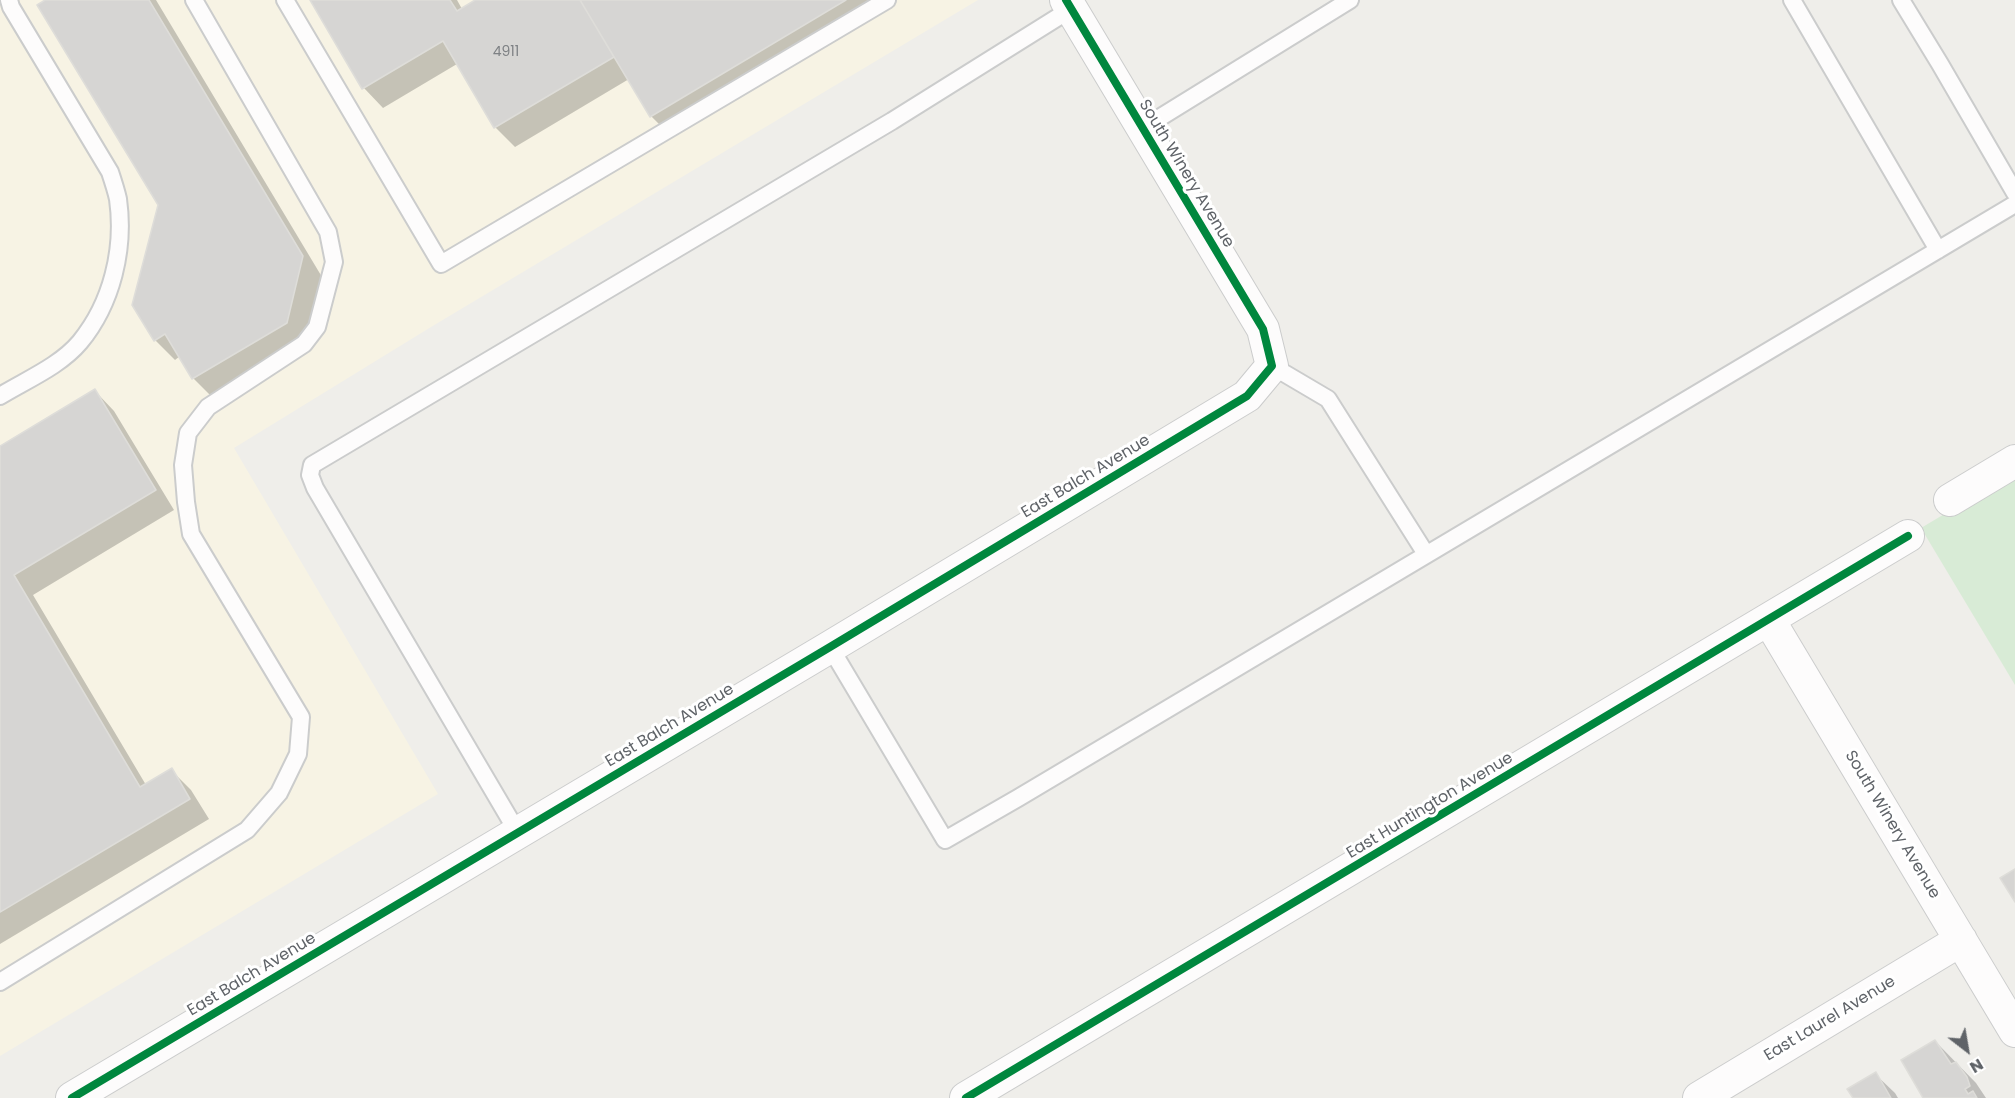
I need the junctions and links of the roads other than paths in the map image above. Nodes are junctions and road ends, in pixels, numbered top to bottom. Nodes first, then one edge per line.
1 (9, 0) edge
2 (195, 0) edge
3 (285, 0) edge
4 (887, 0) edge
5 (1350, 0) edge
6 (1792, 0) edge
7 (1901, 0) edge
8 (1069, 5) edge
9 (1143, 128) junction
10 (2015, 193) edge
11 (2015, 204) edge
12 (1938, 250) junction
13 (1272, 366) junction
14 (0, 396) edge
15 (2015, 461) edge
16 (1950, 500) dead end
17 (1908, 536) dead end
18 (1426, 554) junction
19 (1769, 620) junction
20 (830, 647) junction
21 (518, 833) junction
22 (1961, 940) junction
23 (0, 982) edge
24 (2015, 1031) edge
25 (72, 1098) edge
26 (966, 1098) edge
27 (1699, 1098) edge

1 - 14 lane
2 - 23 lane
3 - 4 lane
5 - 9 lane
6 - 12 lane
7 - 10 lane
8 - 9 street, South Winery Avenue
8 - 21 lane
9 - 13 street, South Winery Avenue
11 - 12 lane
12 - 18 lane
13 - 18 lane
13 - 20 street, East Balch Avenue
15 - 16 street
17 - 19 street, East Huntington Avenue
18 - 20 lane
19 - 22 street, South Winery Avenue
19 - 26 street, East Huntington Avenue
20 - 21 street, East Balch Avenue
21 - 25 street, East Balch Avenue
22 - 24 street, South Winery Avenue
22 - 27 street, East Laurel Avenue

